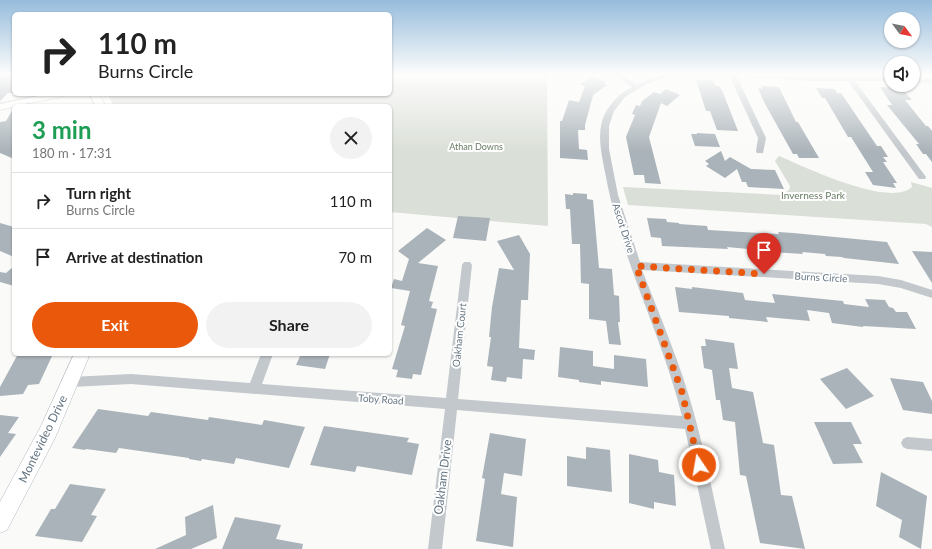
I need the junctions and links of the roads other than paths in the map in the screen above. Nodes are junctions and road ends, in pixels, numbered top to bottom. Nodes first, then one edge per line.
1 (30, 101) edge
2 (618, 101) edge
3 (744, 101) edge
4 (866, 101) edge
5 (12, 104) edge
6 (14, 104) edge
7 (0, 107) edge
8 (760, 151) dead end
9 (922, 177) dead end
10 (467, 265) dead end
11 (636, 266) junction
12 (932, 294) edge
13 (81, 356) edge
14 (266, 356) edge
15 (71, 382) junction
16 (254, 389) junction
17 (451, 405) junction
18 (690, 423) junction
19 (907, 443) dead end
20 (932, 445) edge
21 (0, 523) edge
22 (435, 549) edge
23 (718, 549) edge

1 - 6 street
2 - 11 street, Ascot Drive
3 - 8 street
4 - 9 street
5 - 7 street
10 - 17 street, Oakham Court
11 - 12 street, Burns Circle
11 - 18 street, Ascot Drive
13 - 15 street, Montevideo Drive
14 - 16 street
15 - 16 street, Toby Road
15 - 21 street, Montevideo Drive
16 - 17 street, Toby Road
17 - 18 street, Toby Road
17 - 22 street, Oakham Drive
18 - 23 street, Ascot Drive
19 - 20 street

